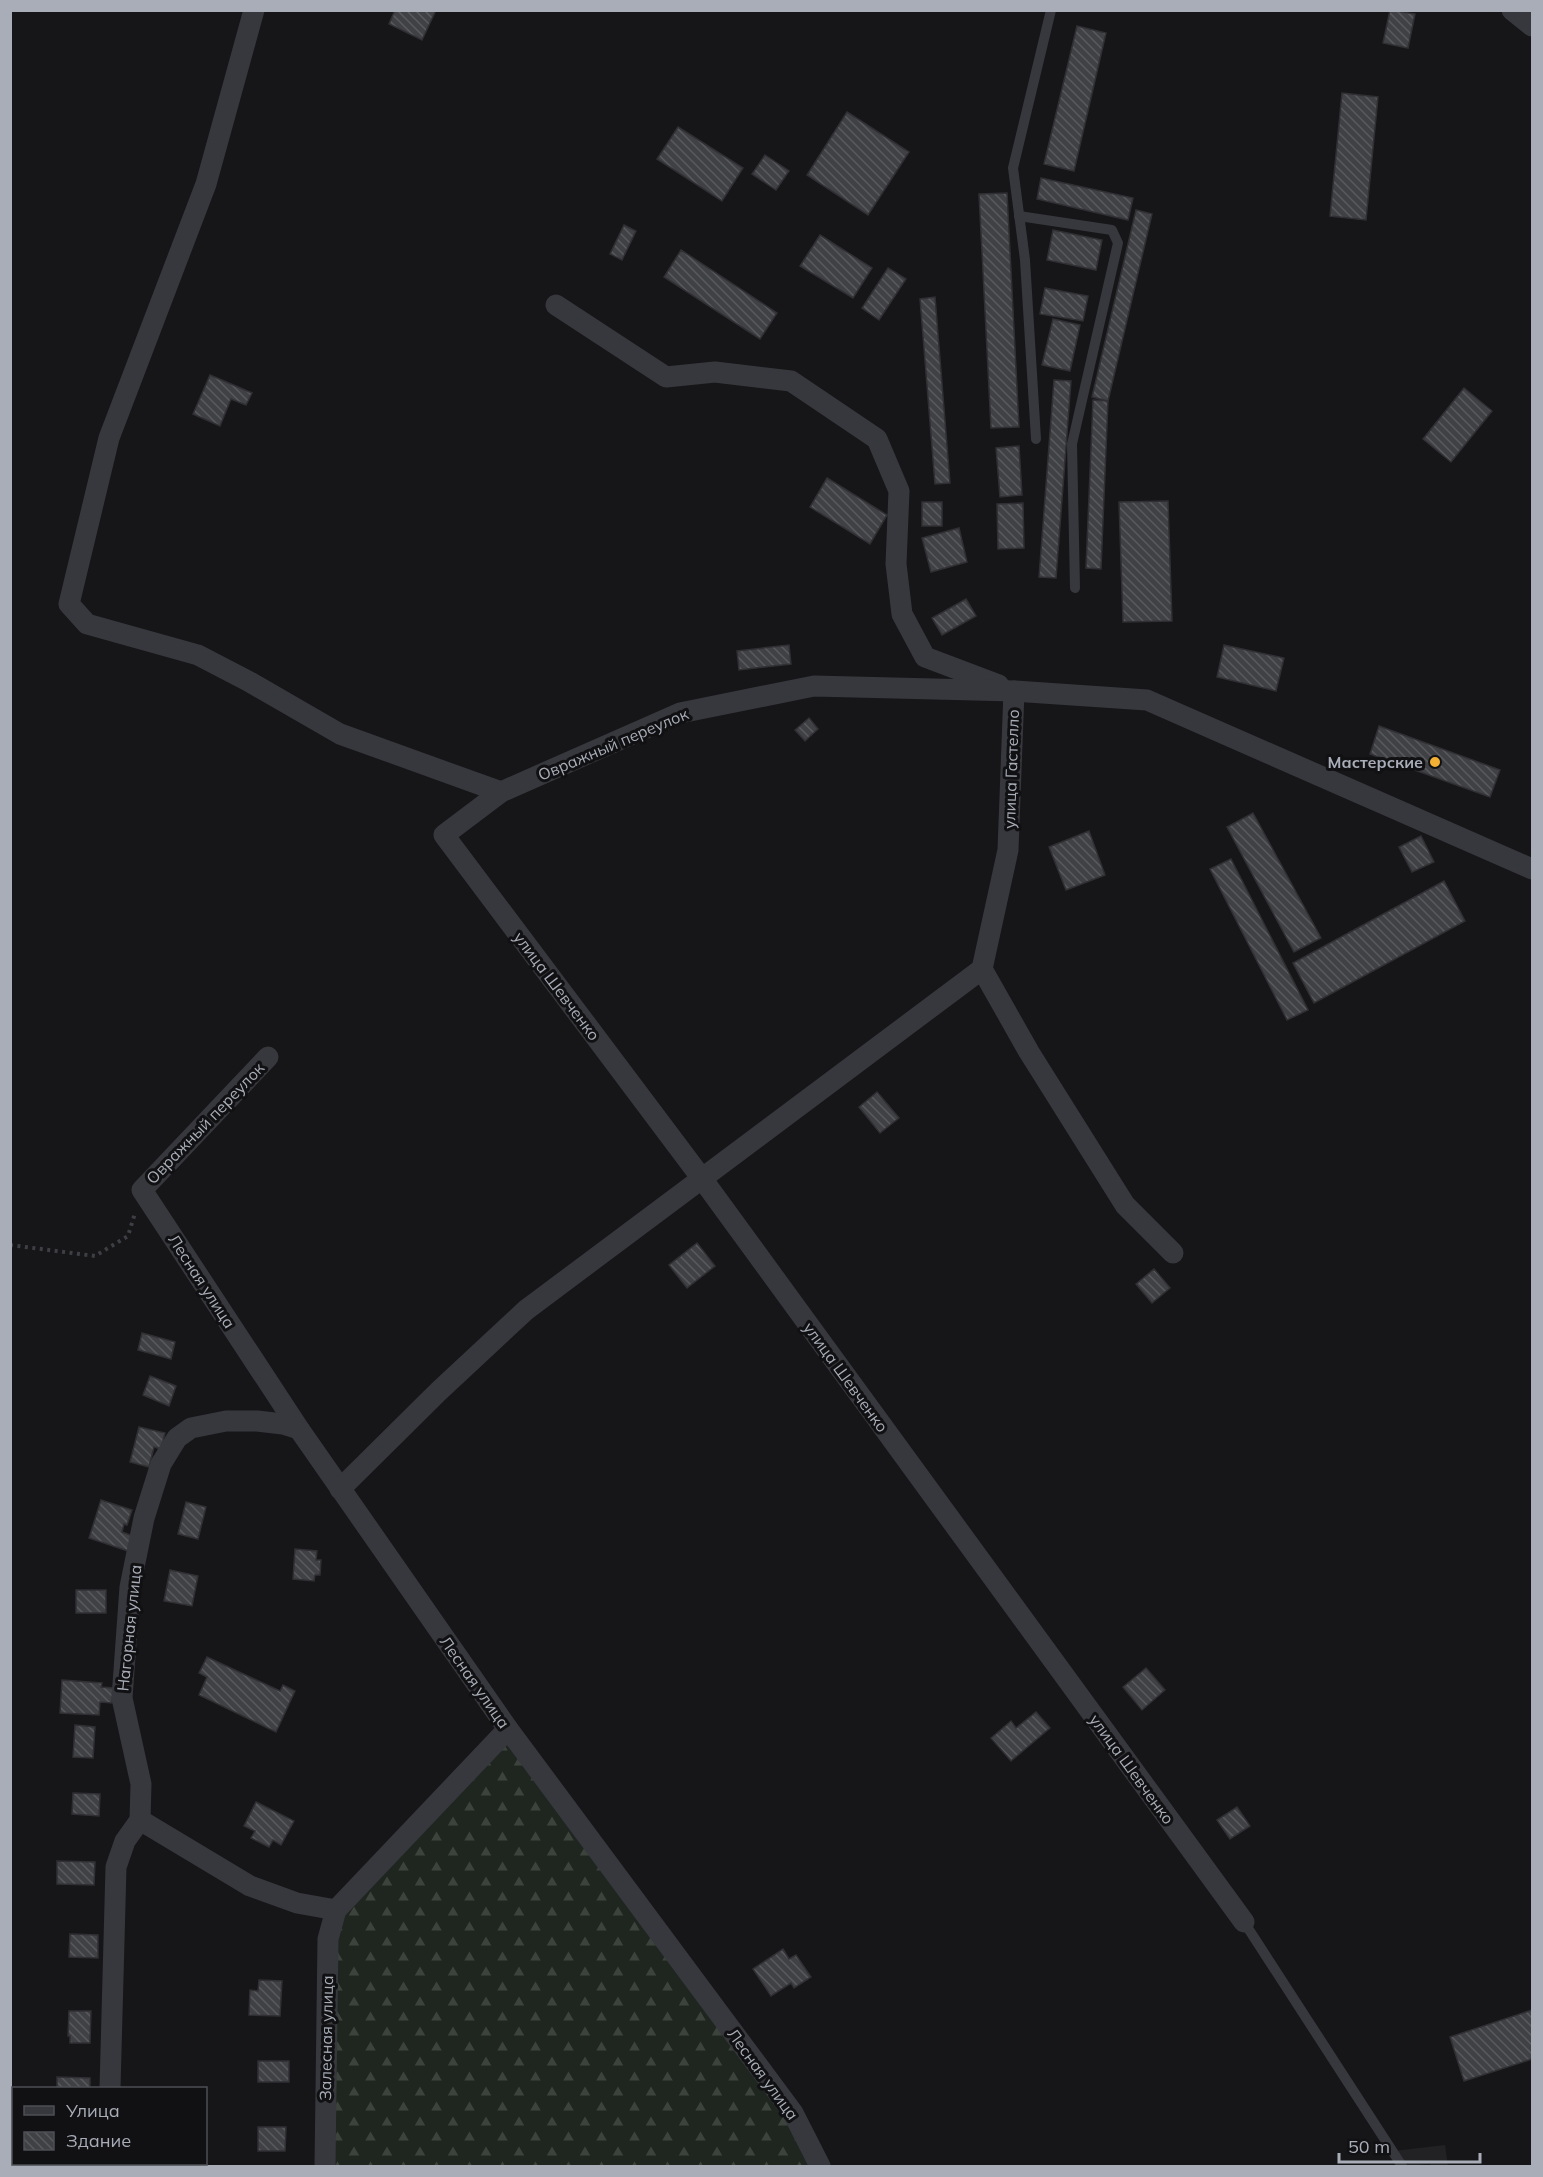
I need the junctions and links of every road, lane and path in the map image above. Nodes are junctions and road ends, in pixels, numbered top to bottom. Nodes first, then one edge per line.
1 (254, 10) edge
2 (1050, 10) edge
3 (1512, 10) edge
4 (1533, 26) edge
5 (1019, 216) junction
6 (556, 305) dead end
7 (1036, 439) dead end
8 (1075, 588) dead end
9 (1014, 691) junction
10 (501, 792) junction
11 (444, 835) joint
12 (1533, 869) edge
13 (982, 969) junction
14 (268, 1057) dead end
15 (703, 1180) junction
16 (142, 1190) junction
17 (10, 1245) edge
18 (1173, 1253) dead end
19 (299, 1429) junction
20 (340, 1489) junction
21 (508, 1729) junction
22 (140, 1820) junction
23 (336, 1910) junction
24 (1244, 1922) joint
25 (110, 2087) edge
26 (325, 2166) edge
27 (820, 2166) edge
28 (1402, 2166) edge

1 - 10 street
2 - 5 lane
3 - 4 street
5 - 7 lane
5 - 8 lane
6 - 9 street, улица Гастелло
9 - 10 street, Овражный переулок
9 - 12 street
9 - 13 street, улица Гастелло
10 - 11 street, Овражный переулок
11 - 15 street, улица Шевченко
13 - 15 street
13 - 18 street
14 - 16 street, Овражный переулок
15 - 20 street
15 - 24 street, улица Шевченко
16 - 17 path
16 - 19 street, Лесная улица
19 - 20 street, Лесная улица
19 - 22 street, Нагорная улица
20 - 21 street, Лесная улица
21 - 23 street, Залесная улица
21 - 27 street, Лесная улица
22 - 23 street
22 - 25 street
23 - 26 street, Залесная улица
24 - 28 lane

